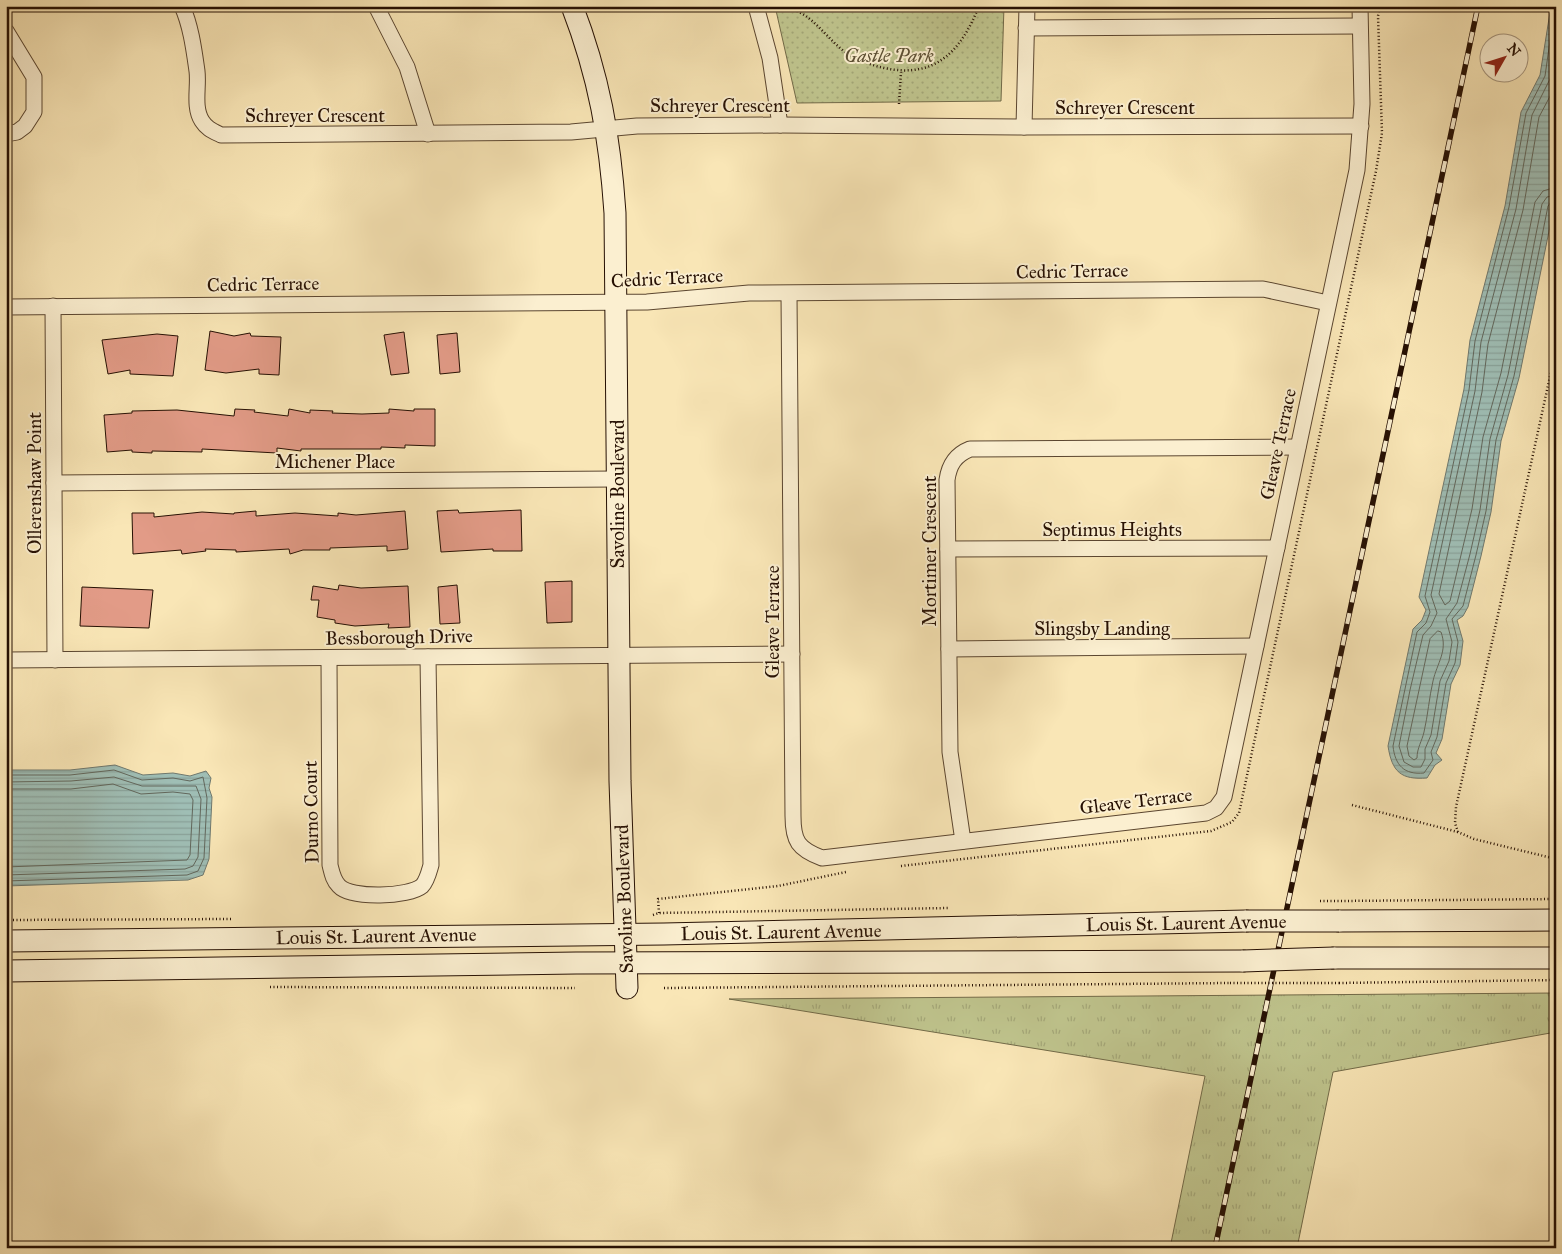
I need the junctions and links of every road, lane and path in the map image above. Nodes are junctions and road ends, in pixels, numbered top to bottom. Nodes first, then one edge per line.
1 (182, 6) edge
2 (376, 6) edge
3 (572, 6) edge
4 (756, 6) edge
5 (979, 6) edge
6 (1027, 6) edge
7 (1360, 6) edge
8 (1380, 6) edge
9 (774, 8) dead end
10 (1359, 26) junction
11 (1026, 28) junction
12 (6, 31) edge
13 (901, 72) junction
14 (899, 104) dead end
15 (780, 125) junction
16 (1361, 126) junction
17 (1024, 127) junction
18 (607, 128) junction
19 (6, 134) edge
20 (428, 134) junction
21 (789, 294) junction
22 (616, 301) junction
23 (1328, 303) junction
24 (6, 306) edge
25 (53, 306) junction
26 (1556, 349) edge
27 (1298, 447) junction
28 (617, 479) junction
29 (54, 483) junction
30 (1277, 548) junction
31 (948, 549) junction
32 (1256, 646) junction
33 (949, 649) junction
34 (792, 654) junction
35 (618, 655) junction
36 (428, 657) junction
37 (329, 658) junction
38 (6, 660) edge
39 (55, 660) junction
40 (1352, 805) dead end
41 (1458, 832) junction
42 (963, 841) junction
43 (1556, 858) edge
44 (900, 866) dead end
45 (851, 871) dead end
46 (1556, 899) edge
47 (1340, 911) junction
48 (658, 913) dead end
49 (1556, 920) edge
50 (626, 934) junction
51 (6, 941) edge
52 (1556, 958) edge
53 (627, 963) junction
54 (6, 971) edge
55 (1556, 980) edge
56 (266, 987) dead end
57 (575, 988) dead end
58 (627, 988) dead end
59 (664, 988) dead end

1 - 20 street, Schreyer Crescent
2 - 20 street
3 - 18 main road, Savoline Boulevard
4 - 15 street
5 - 13 path
6 - 11 street
7 - 10 street, Gleave Terrace
8 - 44 path
9 - 13 path
10 - 11 street
10 - 16 street, Gleave Terrace
11 - 17 street
12 - 19 street
13 - 14 path
15 - 17 street, Schreyer Crescent
15 - 18 street, Schreyer Crescent
16 - 17 street, Schreyer Crescent
16 - 23 street, Gleave Terrace
18 - 20 street, Schreyer Crescent
18 - 22 main road, Savoline Boulevard
21 - 22 street, Cedric Terrace
21 - 23 street, Cedric Terrace
21 - 34 street, Gleave Terrace
22 - 25 street, Cedric Terrace
22 - 28 main road, Savoline Boulevard
23 - 27 street, Gleave Terrace
24 - 25 street, Cedric Terrace
25 - 29 street, Ollerenshaw Point
26 - 41 path
27 - 30 street, Gleave Terrace
27 - 31 street, Mortimer Crescent
28 - 29 street, Michener Place
28 - 35 main road, Savoline Boulevard
29 - 39 street, Ollerenshaw Point
30 - 31 street, Septimus Heights
30 - 32 street, Gleave Terrace
31 - 33 street, Mortimer Crescent
32 - 33 street, Slingsby Landing
32 - 42 street, Gleave Terrace
33 - 42 street, Mortimer Crescent
34 - 35 street, Bessborough Drive
34 - 42 street, Gleave Terrace
35 - 36 street, Bessborough Drive
35 - 50 main road, Savoline Boulevard
36 - 37 street, Bessborough Drive
36 - 37 street, Durno Court
37 - 39 street, Bessborough Drive
38 - 39 street, Bessborough Drive
40 - 41 path
41 - 43 path
45 - 48 path
46 - 47 path
47 - 49 main road, Louis St. Laurent Avenue
47 - 50 main road, Louis St. Laurent Avenue, bridge
50 - 51 main road, Louis St. Laurent Avenue
50 - 53 main road, Savoline Boulevard
52 - 53 main road, Louis St. Laurent Avenue, bridge
53 - 54 main road, Louis St. Laurent Avenue
53 - 58 main road, Savoline Boulevard
55 - 59 path, bridge
56 - 57 path

